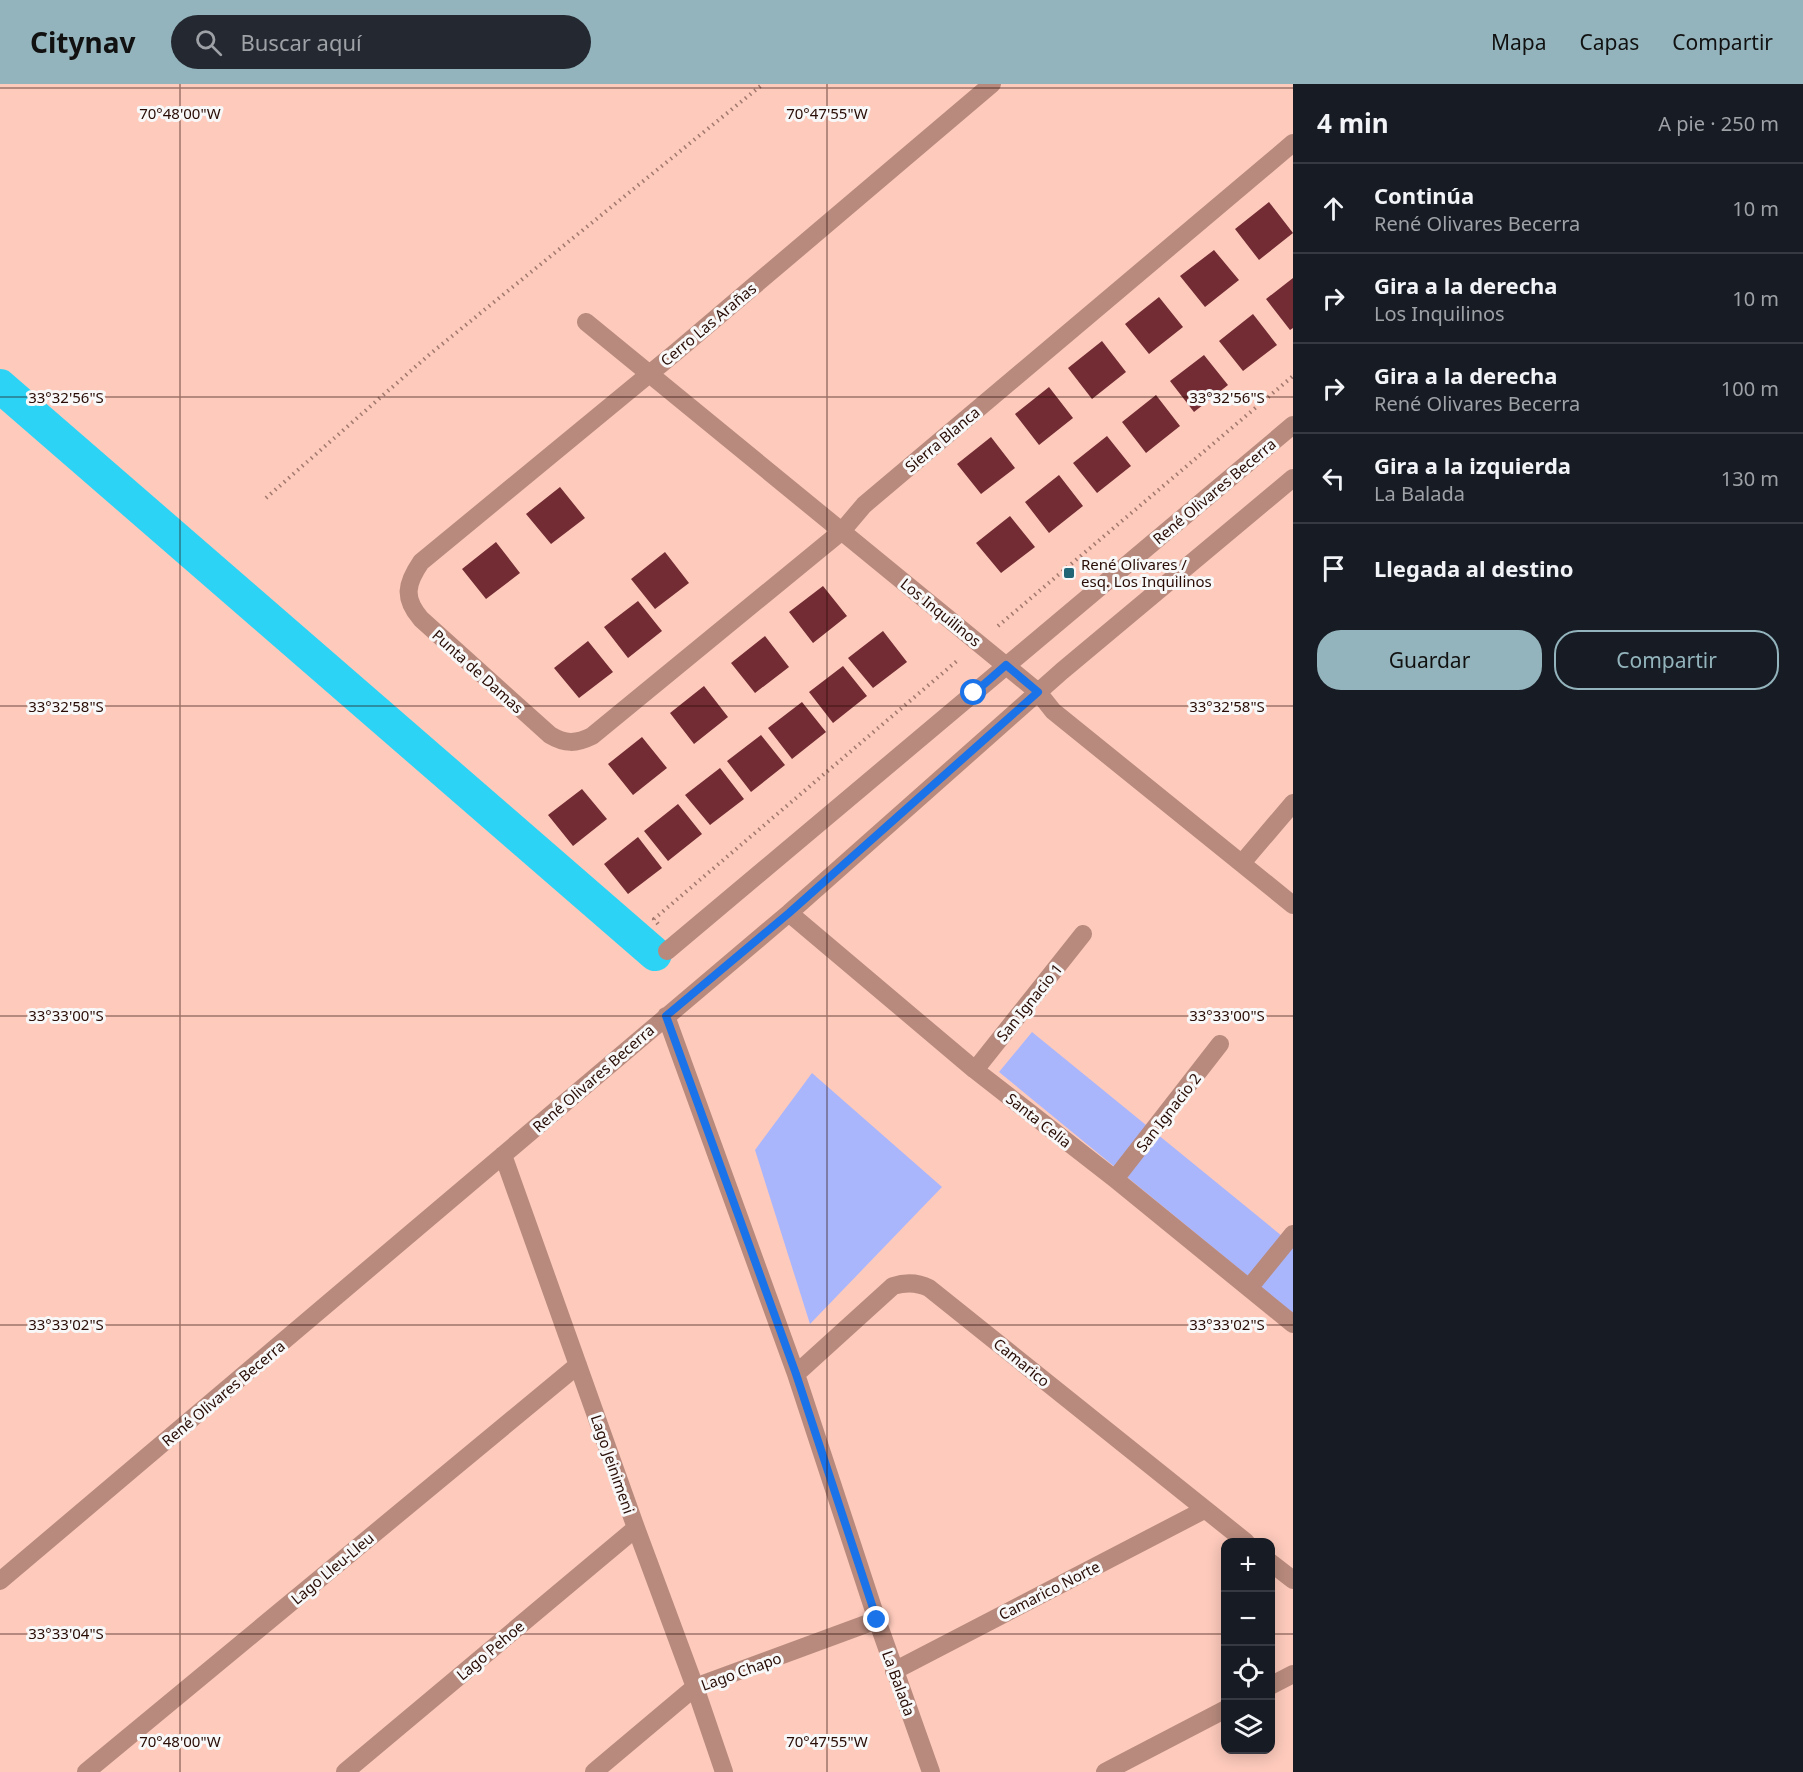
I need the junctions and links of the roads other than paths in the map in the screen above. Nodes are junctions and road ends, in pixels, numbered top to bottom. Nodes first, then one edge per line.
1 (992, 84) edge
2 (1293, 143) edge
3 (586, 322) dead end
4 (648, 374) junction
5 (1293, 425) edge
6 (1293, 478) edge
7 (842, 531) junction
8 (421, 562) joint
9 (1006, 665) junction
10 (1038, 692) junction
11 (592, 736) joint
12 (1293, 803) edge
13 (1242, 863) junction
14 (1293, 905) edge
15 (789, 913) junction
16 (1083, 934) dead end
17 (670, 948) road end
18 (666, 1016) junction
19 (1220, 1044) dead end
20 (975, 1070) junction
21 (503, 1155) junction
22 (1115, 1179) junction
23 (1293, 1234) edge
24 (1249, 1288) junction
25 (1293, 1324) edge
26 (578, 1365) junction
27 (796, 1374) junction
28 (1204, 1510) junction
29 (636, 1528) junction
30 (1241, 1538) edge
31 (1275, 1566) edge
32 (1293, 1580) edge
33 (0, 1581) edge
34 (877, 1620) junction
35 (894, 1671) junction
36 (1293, 1674) edge
37 (1275, 1683) edge
38 (696, 1688) junction
39 (1221, 1712) edge
40 (108, 1765) edge
41 (86, 1772) edge
42 (345, 1772) edge
43 (594, 1772) edge
44 (724, 1772) edge
45 (931, 1772) edge
46 (1105, 1772) edge

1 - 4 street, Cerro Las Arañas
2 - 7 street, Sierra Blanca
3 - 4 street, Los Inquilinos
4 - 7 street, Los Inquilinos
4 - 8 street, Cerro Las Arañas
5 - 9 street, René Olivares Becerra
6 - 10 street, René Olivares Becerra
7 - 9 street, Los Inquilinos
7 - 11 street, Sierra Blanca
8 - 11 street, Punta de Damas
9 - 10 street, Los Inquilinos
9 - 17 street, René Olivares Becerra
10 - 13 street, Los Inquilinos
10 - 15 street, René Olivares Becerra
12 - 13 street
13 - 14 street, Los Inquilinos
15 - 18 street, René Olivares Becerra
15 - 20 street, Santa Celia
16 - 20 street, San Ignacio 1
18 - 21 street, René Olivares Becerra
18 - 27 street, La Balada
19 - 22 street, San Ignacio 2
20 - 22 street, Santa Celia
21 - 26 street, Lago Jeinimeni
21 - 33 street, René Olivares Becerra
22 - 24 street, Santa Celia
23 - 24 street
24 - 25 street, Santa Celia
26 - 29 street, Lago Jeinimeni
26 - 40 street, Lago Lleu-Lleu
27 - 28 street, Camarico
27 - 34 street, La Balada
28 - 30 street, Camarico
28 - 35 street, Camarico Norte
29 - 38 street, Lago Jeinimeni
29 - 42 street, Lago Pehoe
31 - 32 street
34 - 35 street, La Balada
34 - 38 street, Lago Chapo
35 - 45 street, La Balada
36 - 37 street
38 - 43 street, Lago Chapo
38 - 44 street, Lago Jeinimeni
39 - 46 street
40 - 41 street, Lago Lleu-Lleu

